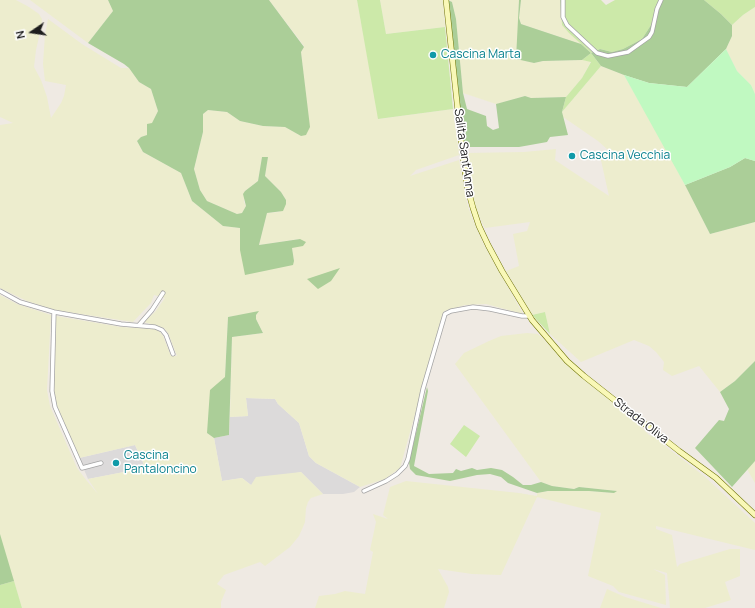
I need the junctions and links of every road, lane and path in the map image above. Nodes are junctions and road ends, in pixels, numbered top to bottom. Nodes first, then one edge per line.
1 (446, 0) edge
2 (563, 0) edge
3 (661, 0) edge
4 (0, 291) edge
5 (163, 293) dead end
6 (54, 312) junction
7 (531, 318) junction
8 (139, 326) junction
9 (173, 354) dead end
10 (101, 463) dead end
11 (364, 491) dead end
12 (755, 515) edge

1 - 7 street, Salita Sant'Anna
2 - 3 street
4 - 6 street
5 - 8 street
6 - 8 street
6 - 10 street
7 - 11 street
7 - 12 street, Strada Oliva
8 - 9 street

